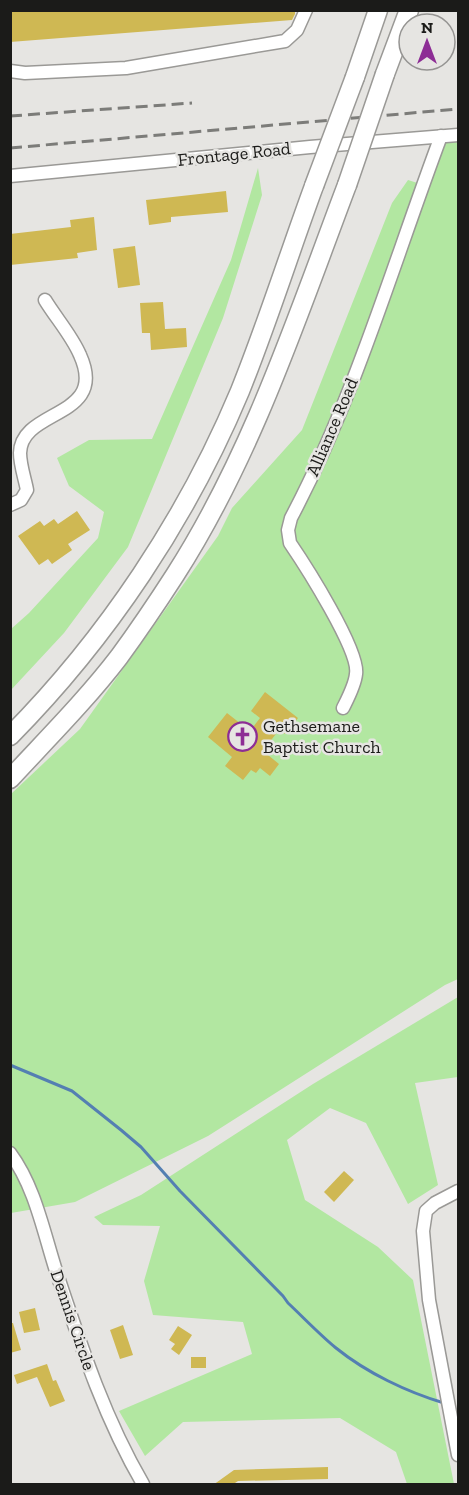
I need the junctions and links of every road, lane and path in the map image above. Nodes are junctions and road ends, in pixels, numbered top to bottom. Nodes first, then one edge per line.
1 (306, 10) edge
2 (378, 10) edge
3 (409, 10) edge
4 (10, 71) edge
5 (459, 135) edge
6 (441, 136) junction
7 (10, 176) edge
8 (45, 300) dead end
9 (17, 443) edge
10 (10, 505) edge
11 (343, 708) dead end
12 (10, 736) edge
13 (10, 779) edge
14 (10, 1153) edge
15 (459, 1191) edge
16 (459, 1455) edge
17 (143, 1485) edge

1 - 4 street
2 - 12 highway, bridge
3 - 13 highway, bridge
5 - 6 street, Frontage Road
6 - 7 street, Frontage Road
6 - 11 street, Alliance Road
8 - 9 street
9 - 10 street
14 - 17 street, Dennis Circle
15 - 16 street

